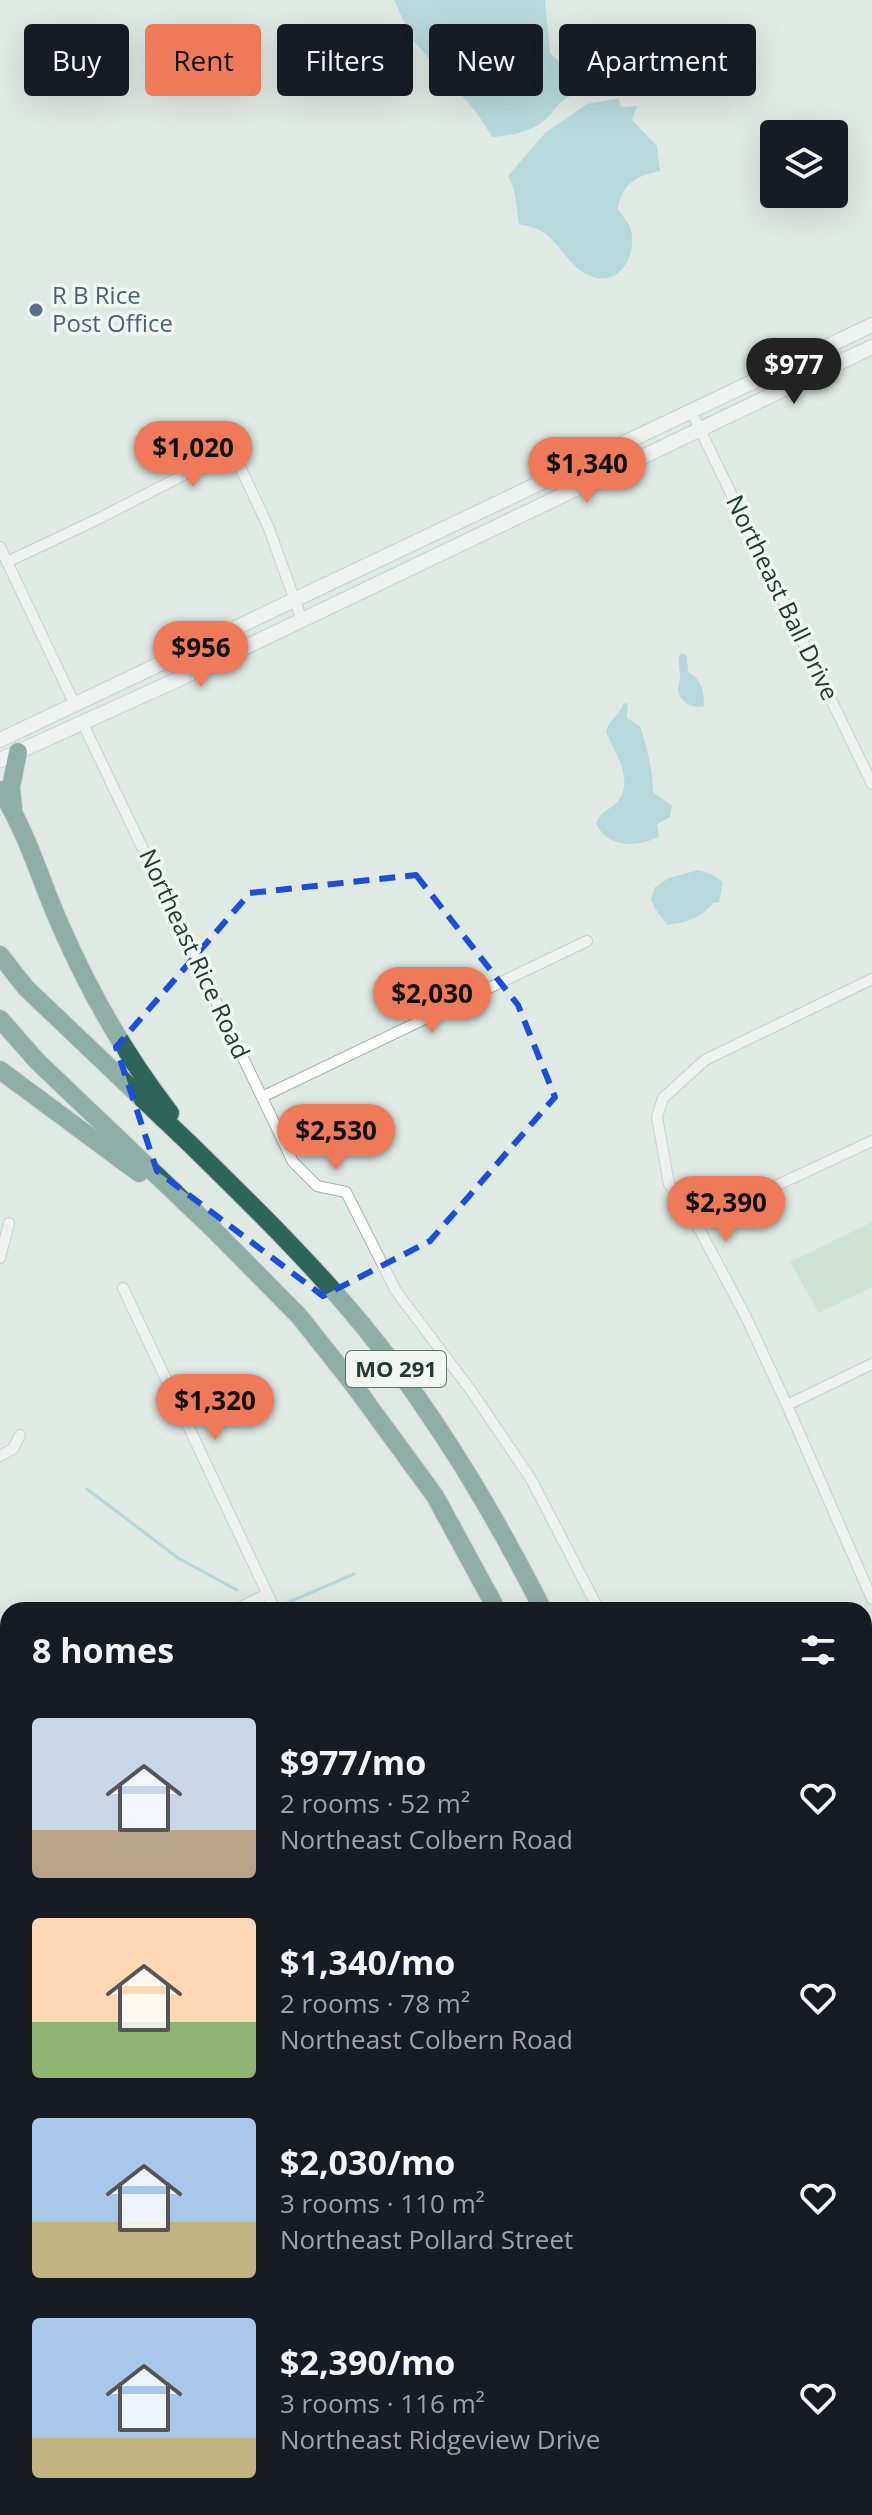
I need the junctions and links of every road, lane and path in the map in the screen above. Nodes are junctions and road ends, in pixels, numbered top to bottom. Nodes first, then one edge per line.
1 (872, 325) edge
2 (872, 347) edge
3 (691, 411) junction
4 (700, 430) junction
5 (0, 547) edge
6 (7, 562) junction
7 (296, 599) junction
8 (302, 620) junction
9 (99, 693) junction
10 (75, 705) junction
11 (83, 724) junction
12 (0, 740) edge
13 (18, 752) junction
14 (0, 760) edge
15 (872, 784) edge
16 (0, 790) edge
17 (13, 811) junction
18 (587, 941) dead end
19 (0, 955) edge
20 (872, 979) edge
21 (0, 1019) edge
22 (0, 1070) edge
23 (262, 1097) junction
24 (872, 1141) edge
25 (206, 1160) junction
26 (9, 1223) dead end
27 (696, 1223) junction
28 (213, 1229) junction
29 (0, 1258) edge
30 (123, 1288) dead end
31 (872, 1364) edge
32 (787, 1405) junction
33 (20, 1435) dead end
34 (0, 1456) edge
35 (267, 1594) junction
36 (872, 1599) edge
37 (251, 1602) edge
38 (271, 1602) edge
39 (493, 1602) edge
40 (539, 1602) edge
41 (595, 1602) edge

1 - 3 main road
2 - 4 main road
3 - 4 street, Northeast Ball Drive
3 - 7 main road
4 - 8 main road
4 - 15 street, Northeast Ball Drive
5 - 6 street
6 - 7 street
6 - 10 street
7 - 8 street
7 - 9 main road
8 - 11 main road
9 - 10 main road
9 - 11 main road
10 - 12 main road
11 - 13 main road
11 - 23 street, Northeast Rice Road
13 - 14 main road
13 - 17 highway
16 - 17 highway
17 - 25 highway
18 - 23 street
19 - 25 highway, MO 291
20 - 27 street
21 - 28 highway, MO 291
22 - 28 highway
23 - 41 street, Northeast Rice Road
24 - 27 street
25 - 40 highway, MO 291
26 - 29 street
27 - 32 street
28 - 39 highway, MO 291
30 - 35 street
31 - 32 street
32 - 36 street
33 - 34 street
35 - 37 street
35 - 38 street

